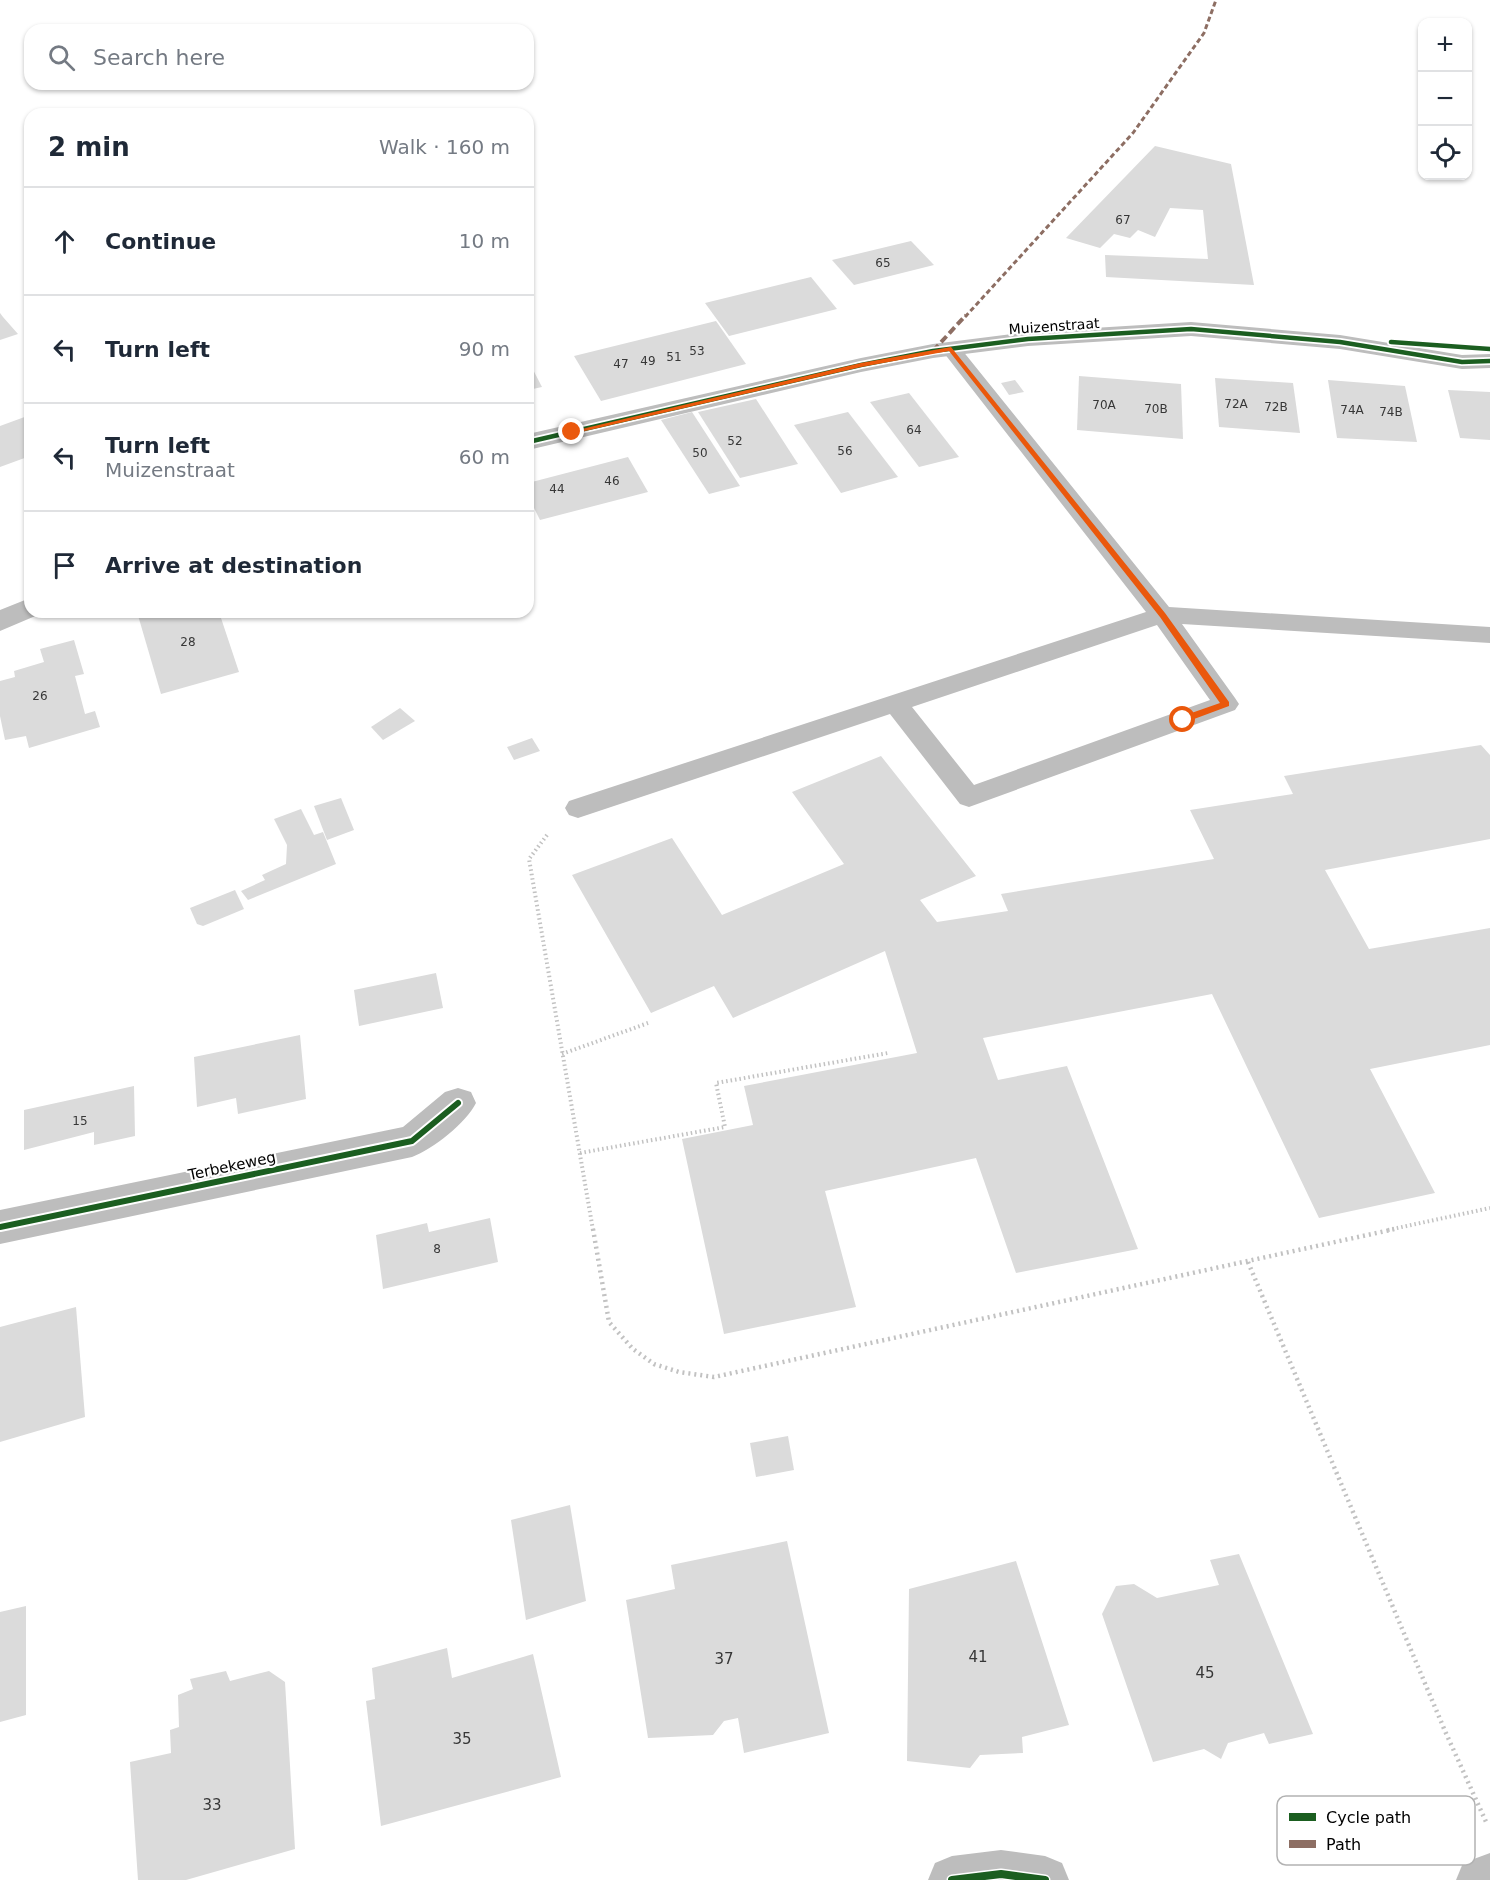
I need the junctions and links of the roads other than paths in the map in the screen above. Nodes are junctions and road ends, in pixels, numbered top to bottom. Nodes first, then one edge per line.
1 (1340, 342) junction
2 (951, 349) junction
3 (1490, 350) edge
4 (1490, 361) edge
5 (534, 441) edge
6 (24, 610) edge
7 (1162, 615) junction
8 (0, 621) edge
9 (1490, 635) edge
10 (896, 704) junction
11 (578, 808) road end
12 (458, 1103) dead end
13 (0, 1227) edge
14 (1490, 1878) edge
15 (952, 1880) edge
16 (1045, 1880) edge
17 (1480, 1880) edge

1 - 2 street, Muizenstraat
1 - 3 street, Muizenstraat
1 - 4 street, Muizenstraat
2 - 5 street, Muizenstraat
2 - 7 lane
6 - 8 street
7 - 9 lane
7 - 10 lane
7 - 10 lane
10 - 11 lane
12 - 13 street, Terbekeweg
14 - 17 street
15 - 16 street

